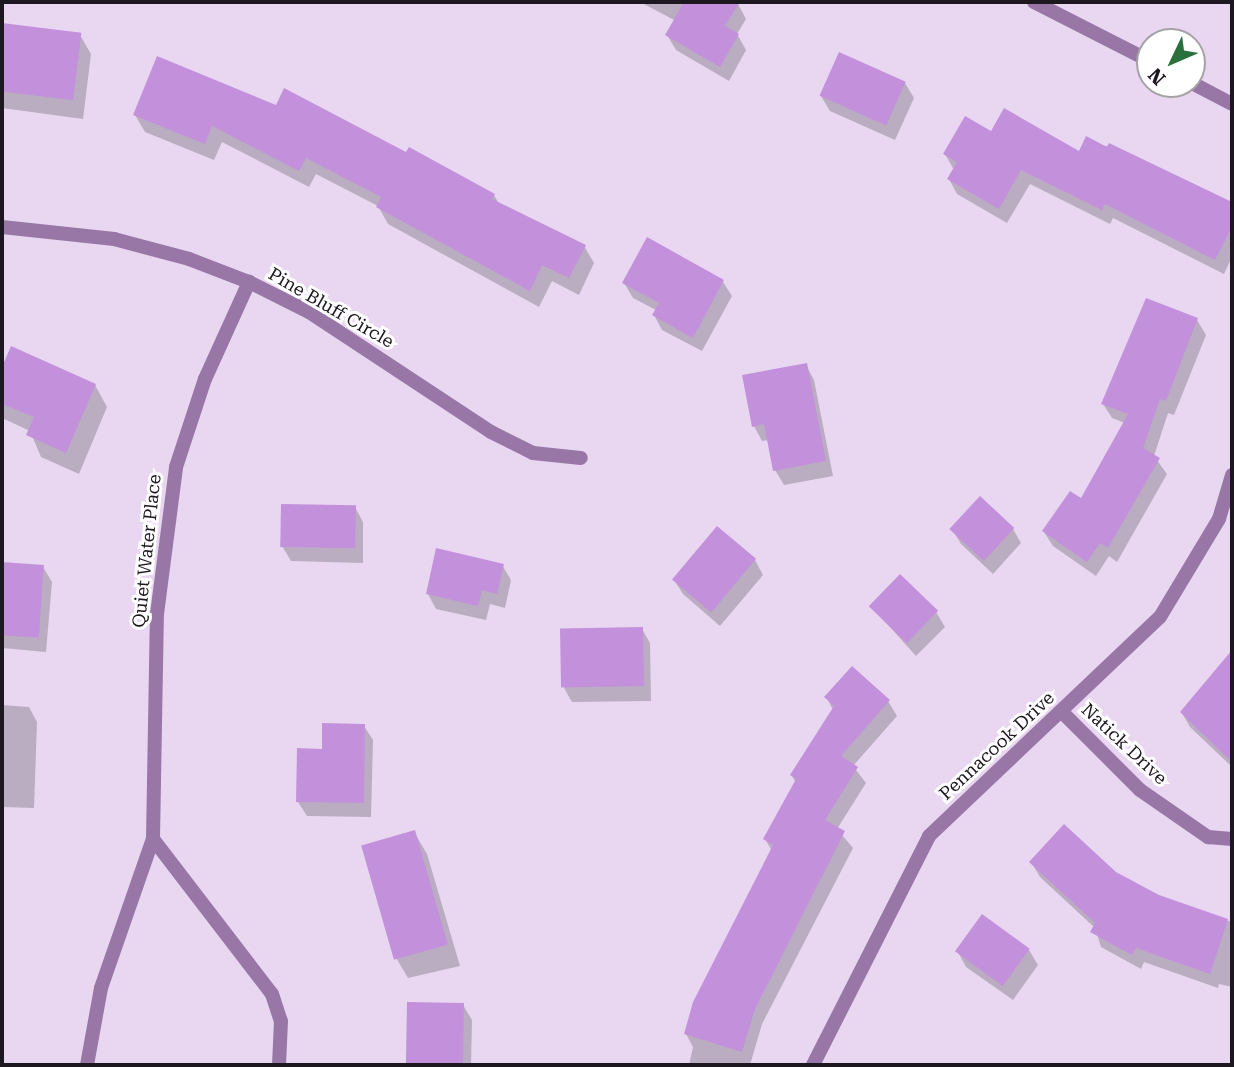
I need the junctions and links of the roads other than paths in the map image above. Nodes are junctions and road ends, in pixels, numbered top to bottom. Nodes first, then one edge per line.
1 (1034, 2) edge
2 (1136, 54) edge
3 (1206, 90) edge
4 (1232, 104) edge
5 (2, 227) edge
6 (249, 282) junction
7 (581, 458) dead end
8 (1232, 475) edge
9 (1062, 712) junction
10 (153, 839) junction
11 (1232, 839) edge
12 (87, 1065) edge
13 (279, 1065) edge
14 (813, 1065) edge

1 - 2 street
3 - 4 street
5 - 6 street, Pine Bluff Circle
6 - 7 street, Pine Bluff Circle
6 - 10 street, Quiet Water Place
8 - 9 street, Pennacook Drive
9 - 11 street, Natick Drive
9 - 14 street, Pennacook Drive
10 - 12 street, Quiet Water Place
10 - 13 street

